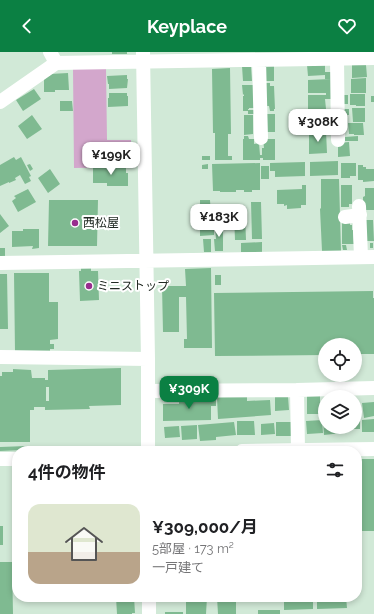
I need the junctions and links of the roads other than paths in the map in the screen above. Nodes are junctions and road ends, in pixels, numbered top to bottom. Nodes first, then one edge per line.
1 (356, 55) edge
2 (143, 56) edge
3 (226, 56) edge
4 (290, 56) edge
5 (53, 57) edge
6 (336, 57) edge
7 (374, 58) edge
8 (259, 60) junction
9 (0, 102) edge
10 (261, 138) dead end
11 (338, 140) dead end
12 (345, 217) dead end
13 (368, 257) edge
14 (146, 260) junction
15 (0, 263) edge
16 (0, 357) edge
17 (148, 359) junction
18 (374, 388) edge
19 (297, 390) junction
20 (148, 391) junction
21 (148, 446) edge
22 (298, 446) edge
23 (362, 449) edge
24 (374, 449) edge
25 (12, 459) edge
26 (0, 460) edge
27 (149, 602) edge
28 (150, 614) edge

1 - 6 street
1 - 7 street
2 - 3 street
2 - 5 street
2 - 14 street
3 - 8 street
4 - 6 street
4 - 8 street
5 - 9 street
6 - 11 street
8 - 10 street
12 - 13 street
13 - 14 street
14 - 15 street
14 - 17 street
16 - 17 street
17 - 20 street
18 - 19 street
19 - 20 street
19 - 22 street
20 - 21 street
23 - 24 street
25 - 26 street
27 - 28 street

